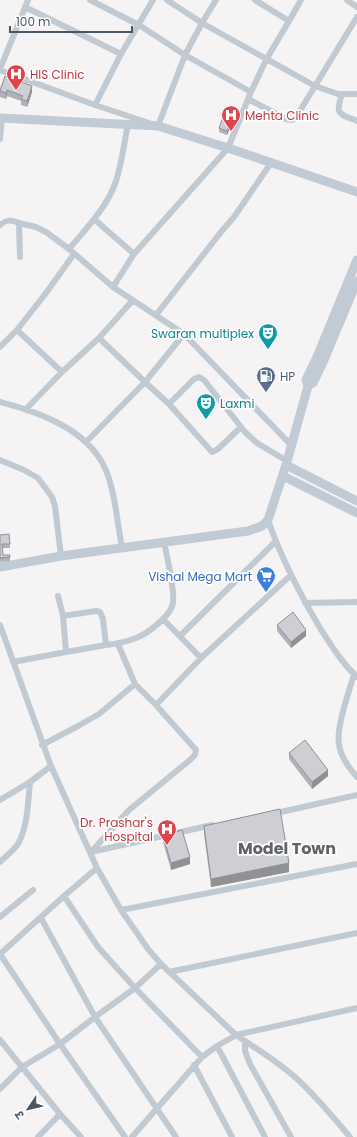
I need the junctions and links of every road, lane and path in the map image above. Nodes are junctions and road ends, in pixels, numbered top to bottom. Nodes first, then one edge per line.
1 (28, 0) edge
2 (90, 0) edge
3 (153, 0) edge
4 (166, 0) edge
5 (216, 0) edge
6 (255, 0) edge
7 (301, 0) edge
8 (347, 0) edge
9 (25, 7) junction
10 (357, 7) edge
11 (357, 17) edge
12 (289, 21) junction
13 (202, 23) junction
14 (139, 25) junction
15 (121, 54) junction
16 (185, 55) junction
17 (266, 60) junction
18 (0, 69) edge
19 (315, 86) junction
20 (251, 92) junction
21 (342, 94) junction
22 (357, 94) edge
23 (248, 99) junction
24 (95, 105) junction
25 (1, 118) edge
26 (357, 121) edge
27 (128, 124) junction
28 (158, 126) junction
29 (0, 139) edge
30 (228, 148) junction
31 (271, 163) junction
32 (357, 192) edge
33 (94, 219) junction
34 (19, 223) junction
35 (0, 225) edge
36 (69, 249) junction
37 (74, 254) junction
38 (134, 254) junction
39 (20, 257) dead end
40 (357, 260) edge
41 (357, 281) edge
42 (113, 287) junction
43 (133, 300) junction
44 (156, 315) junction
45 (17, 330) junction
46 (184, 334) junction
47 (99, 338) junction
48 (0, 347) edge
49 (62, 372) junction
50 (145, 382) junction
51 (308, 386) junction
52 (0, 402) edge
53 (169, 404) junction
54 (26, 409) junction
55 (241, 427) junction
56 (86, 442) junction
57 (291, 445) junction
58 (0, 460) edge
59 (286, 463) junction
60 (283, 476) junction
61 (353, 499) edge
62 (344, 506) junction
63 (357, 513) edge
64 (268, 520) junction
65 (164, 542) junction
66 (275, 542) junction
67 (122, 547) junction
68 (61, 556) junction
69 (0, 567) edge
70 (291, 575) junction
71 (58, 596) dead end
72 (357, 602) edge
73 (305, 603) junction
74 (63, 616) junction
75 (163, 619) junction
76 (0, 625) edge
77 (1, 633) edge
78 (180, 636) junction
79 (118, 644) junction
80 (106, 645) junction
81 (66, 652) junction
82 (201, 658) junction
83 (13, 662) junction
84 (355, 676) edge
85 (135, 684) junction
86 (156, 705) junction
87 (42, 745) junction
88 (51, 766) junction
89 (357, 777) edge
90 (30, 782) junction
91 (357, 795) edge
92 (0, 800) edge
93 (269, 815) edge
94 (215, 825) edge
95 (91, 852) junction
96 (0, 862) edge
97 (357, 864) edge
98 (97, 868) junction
99 (33, 890) dead end
100 (64, 896) junction
101 (121, 910) junction
102 (0, 917) edge
103 (40, 918) junction
104 (357, 933) edge
105 (0, 954) edge
106 (161, 964) junction
107 (169, 972) junction
108 (135, 988) junction
109 (357, 1008) edge
110 (95, 1018) junction
111 (236, 1035) junction
112 (0, 1040) edge
113 (245, 1041) junction
114 (60, 1044) junction
115 (217, 1046) junction
116 (202, 1056) junction
117 (194, 1065) junction
118 (22, 1068) junction
119 (0, 1089) edge
120 (157, 1109) junction
121 (60, 1114) junction
122 (38, 1137) edge
123 (81, 1137) edge
124 (125, 1137) edge
125 (132, 1137) edge
126 (176, 1137) edge
127 (232, 1137) edge
128 (265, 1137) edge
129 (291, 1137) edge
130 (350, 1137) edge

1 - 9 street
2 - 14 street
3 - 14 street
4 - 13 street
5 - 13 street
6 - 12 street
7 - 12 street
8 - 10 street
9 - 15 street
9 - 18 street
11 - 19 street
12 - 17 street
13 - 16 street
13 - 17 street
14 - 15 street
14 - 16 street
15 - 24 street
16 - 20 street
16 - 28 street
17 - 19 street
17 - 20 street
18 - 24 street
19 - 21 street
19 - 23 street
20 - 23 street
21 - 22 street
21 - 26 street
23 - 30 street
24 - 28 street
25 - 27 main road
25 - 29 street
27 - 28 main road
27 - 33 street
28 - 30 main road
30 - 31 main road
30 - 38 street
31 - 32 main road
31 - 44 street
33 - 36 street
33 - 38 street
34 - 35 street
34 - 36 street
34 - 39 street
36 - 37 street
37 - 42 street
37 - 45 street
38 - 42 street
40 - 51 main road
41 - 51 main road
42 - 43 street
43 - 44 street
43 - 47 street
44 - 46 street
45 - 48 street
45 - 49 street
46 - 50 street
46 - 57 street
47 - 49 street
47 - 50 street
49 - 54 street
50 - 53 street
50 - 56 street
51 - 57 main road
52 - 54 street
53 - 55 street
53 - 55 street
54 - 56 street
55 - 59 street
56 - 67 street
57 - 59 main road
58 - 68 street
59 - 60 main road
59 - 61 main road
60 - 62 main road
60 - 64 main road
61 - 62 main road
62 - 63 main road
64 - 65 main road
64 - 66 street
65 - 67 main road
65 - 75 street
66 - 70 street
66 - 78 street
67 - 68 main road
68 - 69 main road
70 - 73 street
70 - 82 street
71 - 74 street
72 - 73 street
73 - 84 street
74 - 80 street
74 - 81 street
75 - 78 street
75 - 79 street
76 - 77 street
77 - 83 street
78 - 82 street
79 - 80 street
79 - 85 street
80 - 81 street
81 - 83 street
82 - 86 street
83 - 87 street
84 - 89 street
85 - 86 street
85 - 87 street
86 - 95 street
87 - 88 street
88 - 90 street
88 - 95 street
90 - 92 street
90 - 96 street
91 - 93 street
94 - 95 street
95 - 98 street
97 - 101 street
98 - 100 street
98 - 101 street
99 - 102 street
100 - 103 street
100 - 108 street
101 - 106 street
103 - 105 street
103 - 110 street
104 - 107 street
105 - 114 street
106 - 107 street
106 - 108 street
107 - 111 street
108 - 110 street
108 - 116 street
109 - 111 street
110 - 114 street
110 - 120 street
111 - 113 street
111 - 115 street
112 - 118 street
113 - 129 street
113 - 130 street
114 - 118 street
114 - 124 street
115 - 116 street
115 - 128 street
116 - 117 street
117 - 120 street
117 - 127 street
118 - 119 street
118 - 121 street
120 - 125 street
120 - 126 street
121 - 122 street
121 - 123 street

